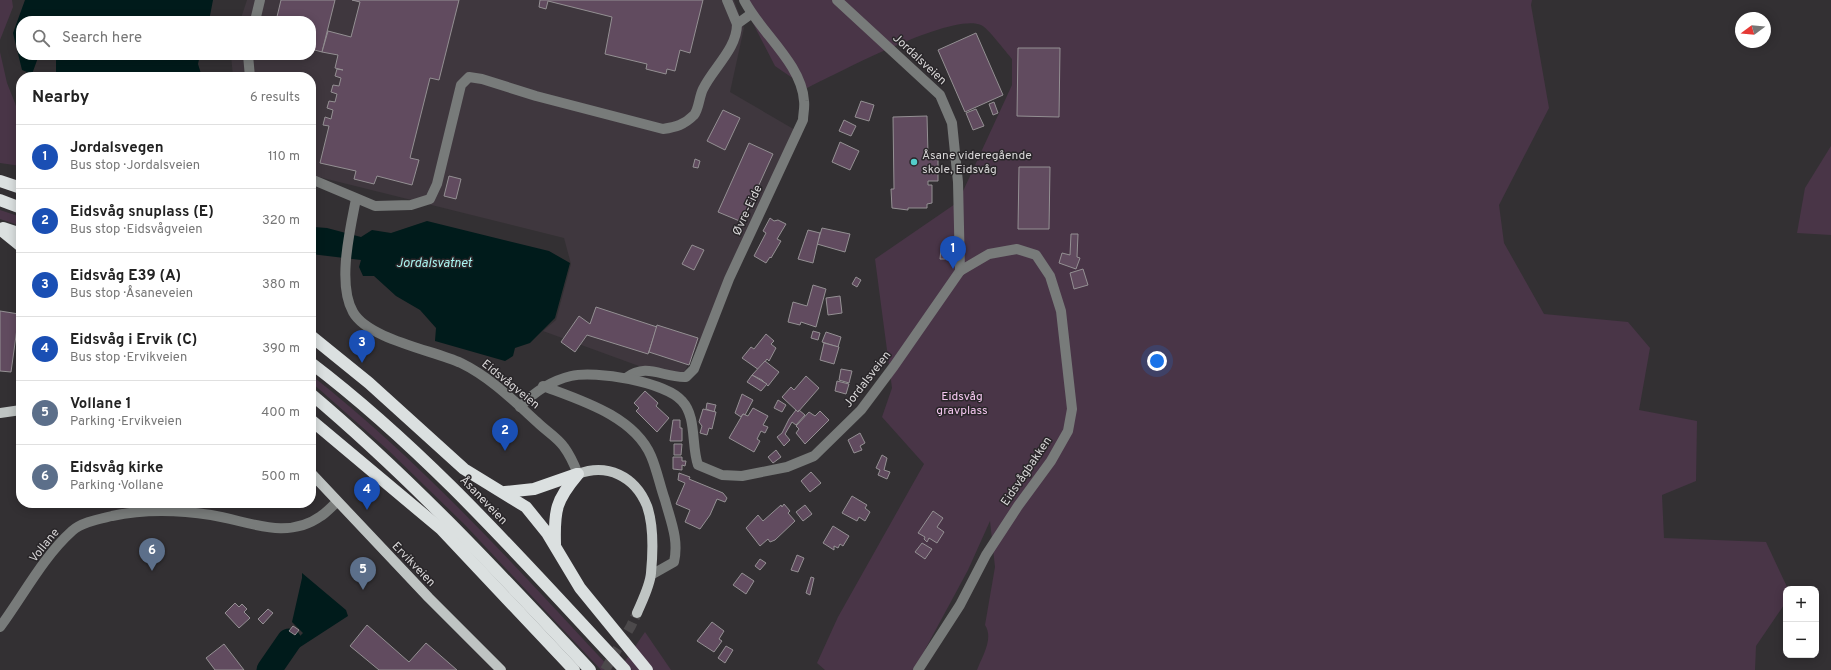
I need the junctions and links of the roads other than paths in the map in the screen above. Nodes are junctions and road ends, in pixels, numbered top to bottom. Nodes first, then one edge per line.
1 (260, 0) edge
2 (727, 0) edge
3 (744, 0) edge
4 (838, 0) edge
5 (751, 14) junction
6 (256, 16) edge
7 (737, 24) junction
8 (248, 60) edge
9 (250, 72) edge
10 (0, 181) edge
11 (316, 181) edge
12 (16, 186) edge
13 (356, 199) junction
14 (0, 200) edge
15 (16, 206) edge
16 (0, 228) edge
17 (16, 233) edge
18 (16, 242) edge
19 (960, 271) junction
20 (316, 340) edge
21 (316, 367) edge
22 (626, 378) junction
23 (543, 386) junction
24 (316, 398) edge
25 (520, 407) junction
26 (16, 411) edge
27 (0, 413) edge
28 (316, 424) edge
29 (578, 474) junction
30 (316, 479) edge
31 (505, 492) junction
32 (337, 502) junction
33 (555, 547) junction
34 (651, 574) junction
35 (637, 613) tunnel mouth
36 (0, 628) edge
37 (501, 670) edge
38 (574, 670) edge
39 (590, 670) edge
40 (625, 670) edge
41 (646, 670) edge
42 (918, 670) edge

1 - 6 street
2 - 7 street
3 - 5 street, Øvre-Eide
4 - 19 street, Jordalsveien
5 - 7 street
5 - 22 street, Øvre-Eide
7 - 13 street
8 - 9 street
10 - 12 highway
11 - 13 street
13 - 25 street, Eidsvågveien
14 - 15 highway
16 - 17 highway
16 - 18 highway
19 - 22 street, Jordalsveien
19 - 42 street, Eidsvågbakken
20 - 31 highway
21 - 40 highway, Åsaneveien
22 - 23 street, Jordalsveien
23 - 25 street, Jordalsveien
23 - 34 street, Eidsvågveien
24 - 39 highway
25 - 29 street, Eidsvågveien
26 - 27 main road
28 - 38 highway
29 - 31 highway
29 - 33 highway
29 - 34 main road
30 - 32 main road, Ervikveien
31 - 33 highway
32 - 36 street, Vollane
32 - 37 main road, Ervikveien
33 - 41 highway
34 - 35 main road

